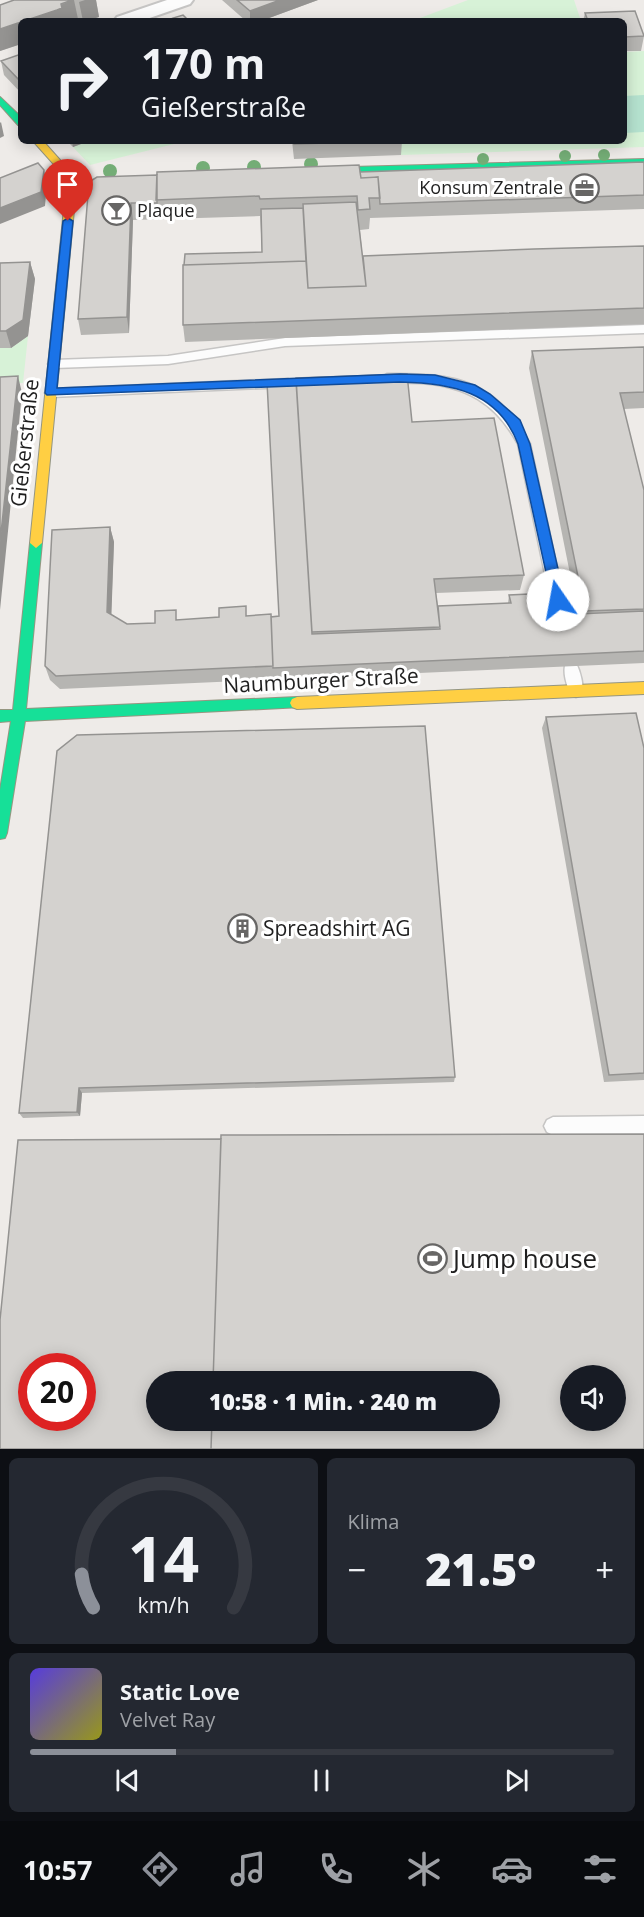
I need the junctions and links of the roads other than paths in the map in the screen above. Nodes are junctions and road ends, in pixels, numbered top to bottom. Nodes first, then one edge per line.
1 (183, 0) edge
2 (132, 18) edge
3 (0, 100) edge
4 (18, 120) edge
5 (41, 144) edge
6 (644, 162) edge
7 (294, 172) edge
8 (644, 329) edge
9 (54, 364) junction
10 (378, 379) edge
11 (300, 382) edge
12 (51, 393) junction
13 (563, 627) edge
14 (571, 667) edge
15 (644, 688) edge
16 (576, 691) junction
17 (0, 716) edge
18 (19, 716) junction
19 (0, 833) edge
20 (644, 1125) edge
21 (553, 1126) dead end

1 - 2 street
3 - 4 street
5 - 9 street, Gießerstraße
6 - 7 street
8 - 9 lane
9 - 12 street, Gießerstraße
10 - 13 lane
11 - 12 lane
12 - 18 street, Gießerstraße
14 - 16 lane
15 - 16 street, Naumburger Straße
16 - 18 street, Naumburger Straße
17 - 18 street, Naumburger Straße
18 - 19 street, Gießerstraße
20 - 21 lane

